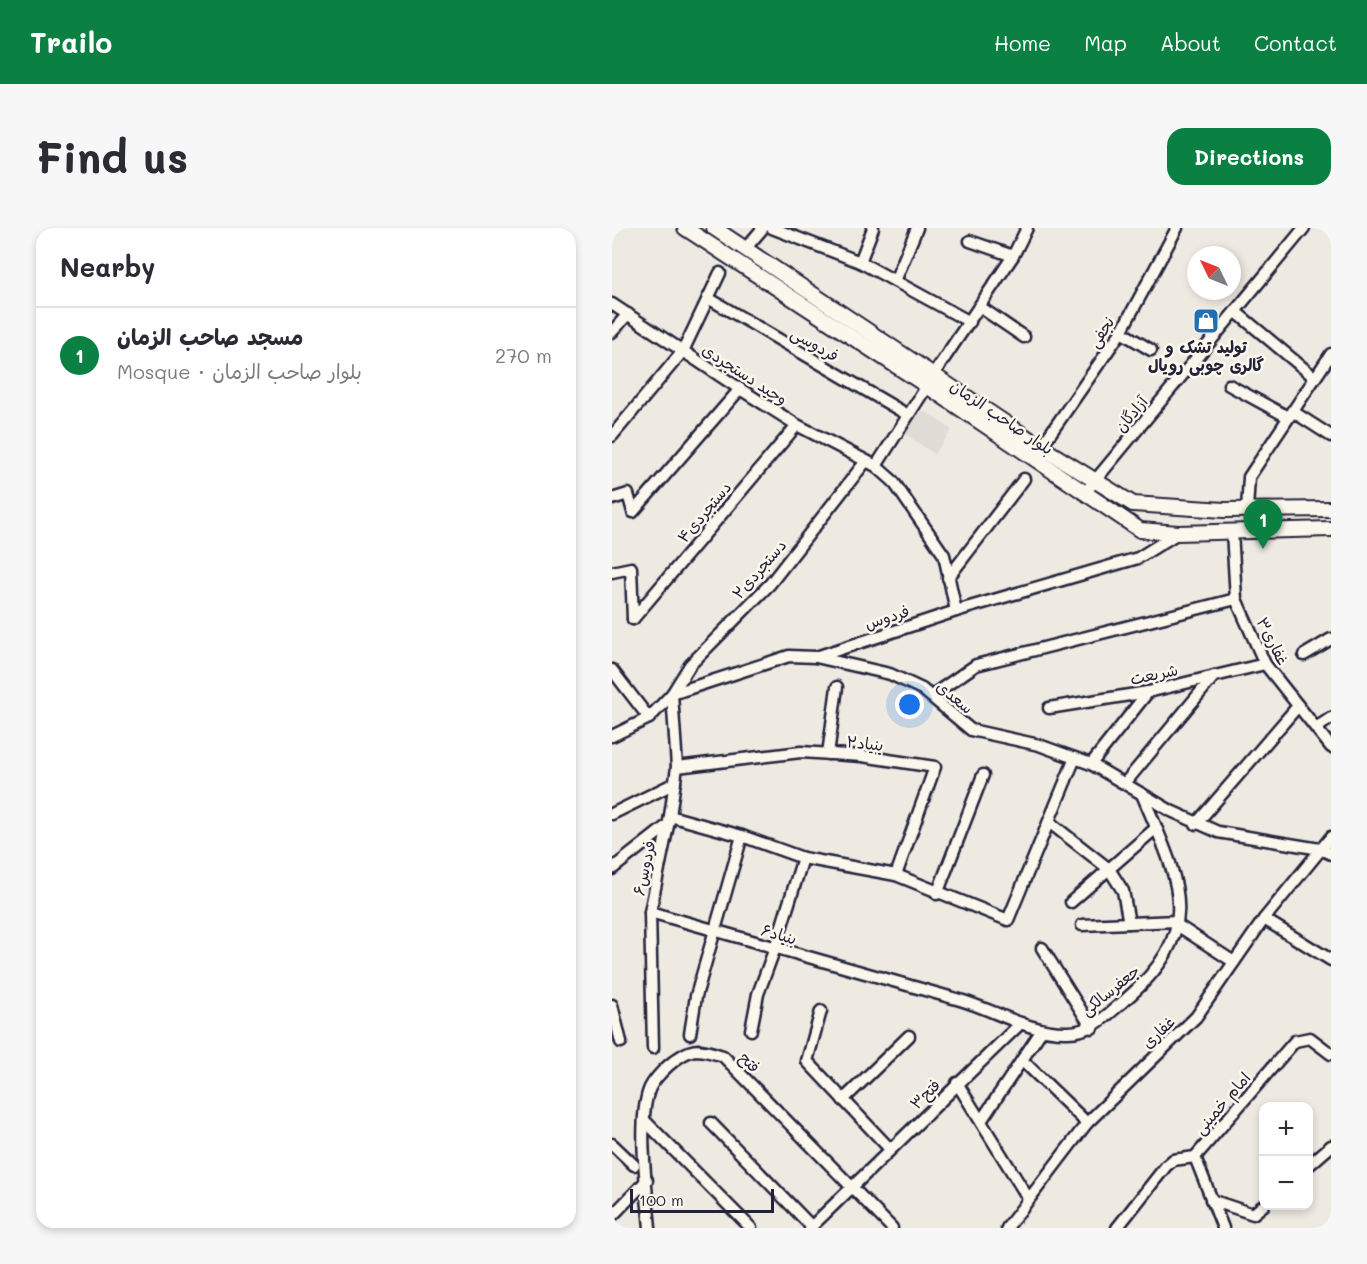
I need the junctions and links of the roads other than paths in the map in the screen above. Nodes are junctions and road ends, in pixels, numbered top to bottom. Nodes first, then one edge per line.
1 (685, 228) edge
2 (714, 228) edge
3 (764, 228) edge
4 (772, 228) edge
5 (873, 228) edge
6 (917, 228) edge
7 (1027, 228) edge
8 (1177, 228) edge
9 (1304, 228) edge
10 (970, 241) dead end
11 (745, 249) junction
12 (1013, 256) junction
13 (860, 262) junction
14 (720, 273) dead end
15 (895, 281) junction
16 (708, 298) junction
17 (612, 304) edge
18 (980, 307) junction
19 (1236, 312) junction
20 (628, 314) junction
21 (970, 322) junction
22 (612, 332) edge
23 (1121, 332) junction
24 (1024, 337) dead end
25 (1152, 350) dead end
26 (683, 351) junction
27 (1331, 354) edge
28 (1314, 377) junction
29 (930, 380) junction
30 (1228, 385) dead end
31 (740, 389) junction
32 (1290, 414) junction
33 (908, 415) junction
34 (797, 425) junction
35 (612, 436) edge
36 (1331, 436) edge
37 (1041, 447) junction
38 (871, 464) junction
39 (1024, 479) dead end
40 (1095, 479) junction
41 (1084, 494) junction
42 (612, 499) edge
43 (1331, 509) edge
44 (1247, 510) junction
45 (1331, 529) edge
46 (1232, 531) junction
47 (1178, 533) junction
48 (612, 572) edge
49 (948, 578) junction
50 (1236, 599) junction
51 (956, 611) junction
52 (1331, 639) edge
53 (1304, 655) dead end
54 (816, 657) junction
55 (1265, 664) junction
56 (612, 670) edge
57 (1214, 676) junction
58 (837, 687) dead end
59 (1148, 692) junction
60 (672, 694) junction
61 (931, 696) junction
62 (1298, 706) junction
63 (1048, 708) dead end
64 (649, 718) junction
65 (1331, 718) edge
66 (1316, 729) junction
67 (612, 736) edge
68 (1331, 747) edge
69 (828, 754) junction
70 (1075, 758) junction
71 (1091, 764) junction
72 (677, 767) junction
73 (983, 775) dead end
74 (675, 783) junction
75 (1125, 783) junction
76 (1142, 794) junction
77 (612, 813) edge
78 (669, 820) junction
79 (1049, 822) junction
80 (1196, 824) junction
81 (1156, 828) junction
82 (742, 836) junction
83 (1331, 837) edge
84 (1320, 849) junction
85 (1331, 854) edge
86 (803, 858) junction
87 (612, 869) edge
88 (1109, 869) junction
89 (896, 875) junction
90 (937, 894) junction
91 (1071, 902) dead end
92 (650, 912) junction
93 (1264, 919) junction
94 (1129, 923) junction
95 (1177, 923) junction
96 (1082, 925) dead end
97 (716, 931) junction
98 (776, 948) junction
99 (1042, 948) dead end
100 (1331, 960) edge
101 (1234, 962) junction
102 (899, 984) joint
103 (612, 1005) edge
104 (821, 1011) dead end
105 (1022, 1023) junction
106 (1092, 1028) junction
107 (751, 1030) dead end
108 (1042, 1030) junction
109 (690, 1034) dead end
110 (909, 1036) dead end
111 (621, 1042) dead end
112 (653, 1048) dead end
113 (1331, 1054) edge
114 (1022, 1060) junction
115 (957, 1083) junction
116 (843, 1100) junction
117 (644, 1120) junction
118 (981, 1121) junction
119 (711, 1123) dead end
120 (1087, 1123) junction
121 (612, 1144) edge
122 (1331, 1146) edge
123 (891, 1149) junction
124 (1195, 1157) junction
125 (1313, 1162) edge
126 (634, 1165) dead end
127 (646, 1180) junction
128 (851, 1188) junction
129 (1028, 1198) junction
130 (1211, 1200) junction
131 (1259, 1209) edge
132 (612, 1216) edge
133 (1222, 1225) edge
134 (811, 1227) edge
135 (650, 1228) edge
136 (752, 1228) edge
137 (892, 1228) edge
138 (1006, 1228) edge
139 (1117, 1228) edge
140 (1209, 1228) edge

1 - 29 main road, بلوار صاحب الزمان
2 - 11 main road, بلوار صاحب الزمان
3 - 11 street
4 - 13 street
5 - 13 street
6 - 15 street
7 - 12 street, دستجردی۲
8 - 23 street, نجفی
9 - 19 street, آزادگان
10 - 12 street
11 - 29 main road, بلوار صاحب الزمان
12 - 18 street, دستجردی۲
13 - 15 street
14 - 16 street
15 - 21 street
16 - 26 street
16 - 33 street, فردوسی
17 - 20 street, وحید دستجردی
18 - 21 street, دستجردی۲
18 - 24 street
19 - 28 street
19 - 40 street, آزادگان
20 - 22 street
20 - 26 street, وحید دستجردی
21 - 29 street, دستجردی۲
23 - 25 street
23 - 37 street, نجفی
26 - 31 street, وحید دستجردی
26 - 35 street
27 - 28 street
28 - 32 street
29 - 33 street, دستجردی۲
29 - 37 main road, بلوار صاحب الزمان
29 - 41 main road, بلوار صاحب الزمان
30 - 32 street
31 - 34 street, وحید دستجردی
31 - 42 street
32 - 36 street
32 - 44 street
33 - 38 street, دستجردی۲
34 - 38 street, وحید دستجردی
34 - 48 street, دستجردی۴
37 - 40 main road, بلوار صاحب الزمان
38 - 49 street, وحید دستجردی
38 - 60 street, دستجردی۲
39 - 49 street
40 - 41 street, آزادگان
40 - 44 main road, بلوار صاحب الزمان
41 - 47 main road, بلوار صاحب الزمان
43 - 44 main road, بلوار صاحب الزمان
45 - 46 main road, بلوار صاحب الزمان
46 - 47 main road, بلوار صاحب الزمان
46 - 50 street, غفاری۳
47 - 51 street, فردوس
49 - 51 street, وحید دستجردی
50 - 55 street, غفاری۳
50 - 61 street
51 - 54 street, فردوس
52 - 53 street
54 - 60 street, فردوس
54 - 61 street, سعدی
55 - 57 street, شریعت
55 - 62 street, غفاری۳
56 - 64 street
57 - 59 street, شریعت
57 - 75 street
58 - 69 street
59 - 63 street, شریعت
59 - 71 street
60 - 64 street, فردوس
60 - 72 street, فردوس۶
61 - 70 street, سعدی
62 - 66 street, غفاری۳
62 - 80 street
64 - 67 street, فردوس
65 - 66 street
66 - 68 street, غفاری۳
69 - 72 street, بنیاد۲
69 - 89 street, بنیاد۲
70 - 71 street, سعدی
70 - 79 street
71 - 75 street, سعدی
72 - 74 street, فردوس۶
73 - 90 street
74 - 77 street
74 - 78 street, فردوس۶
75 - 76 street, سعدی
76 - 80 street, سعدی
76 - 81 street, جعفرسالکی
78 - 82 street
78 - 87 street
78 - 92 street, فردوس۶
79 - 88 street
79 - 90 street
80 - 84 street, سعدی
81 - 88 street
81 - 95 street, جعفرسالکی
82 - 86 street
82 - 97 street
83 - 84 street, غفاری
84 - 85 street
84 - 93 street, غفاری
86 - 89 street
86 - 98 street
88 - 91 street
88 - 94 street
89 - 90 street
92 - 97 street, بنیاد۶
92 - 112 street, فردوس۶
93 - 100 street
93 - 101 street, غفاری
94 - 95 street
94 - 96 street
95 - 101 street
95 - 106 street, جعفرسالکی
97 - 98 street, بنیاد۶
97 - 109 street
98 - 102 street, بنیاد۶
98 - 107 street
99 - 106 street
101 - 120 street, غفاری
102 - 105 street, جعفرسالکی
103 - 111 street
104 - 116 street
105 - 108 street, جعفرسالکی
105 - 115 street, فتح۳
106 - 108 street, جعفرسالکی
108 - 114 street
110 - 116 street
113 - 124 street, امام خمینی
114 - 118 street
114 - 120 street
115 - 118 street
115 - 123 street, فتح۳
116 - 123 street
117 - 127 street, فتح
117 - 128 street, فتح
117 - 136 street
118 - 129 street
119 - 134 street
120 - 129 street, غفاری
121 - 126 street
122 - 125 street
123 - 128 street, فتح۳
124 - 130 street, امام خمینی
124 - 139 street
127 - 132 street
127 - 135 street, فتح
128 - 134 street, فتح۳
128 - 137 street, فتح
129 - 138 street, غفاری
130 - 131 street
130 - 133 street, امام خمینی
133 - 140 street

